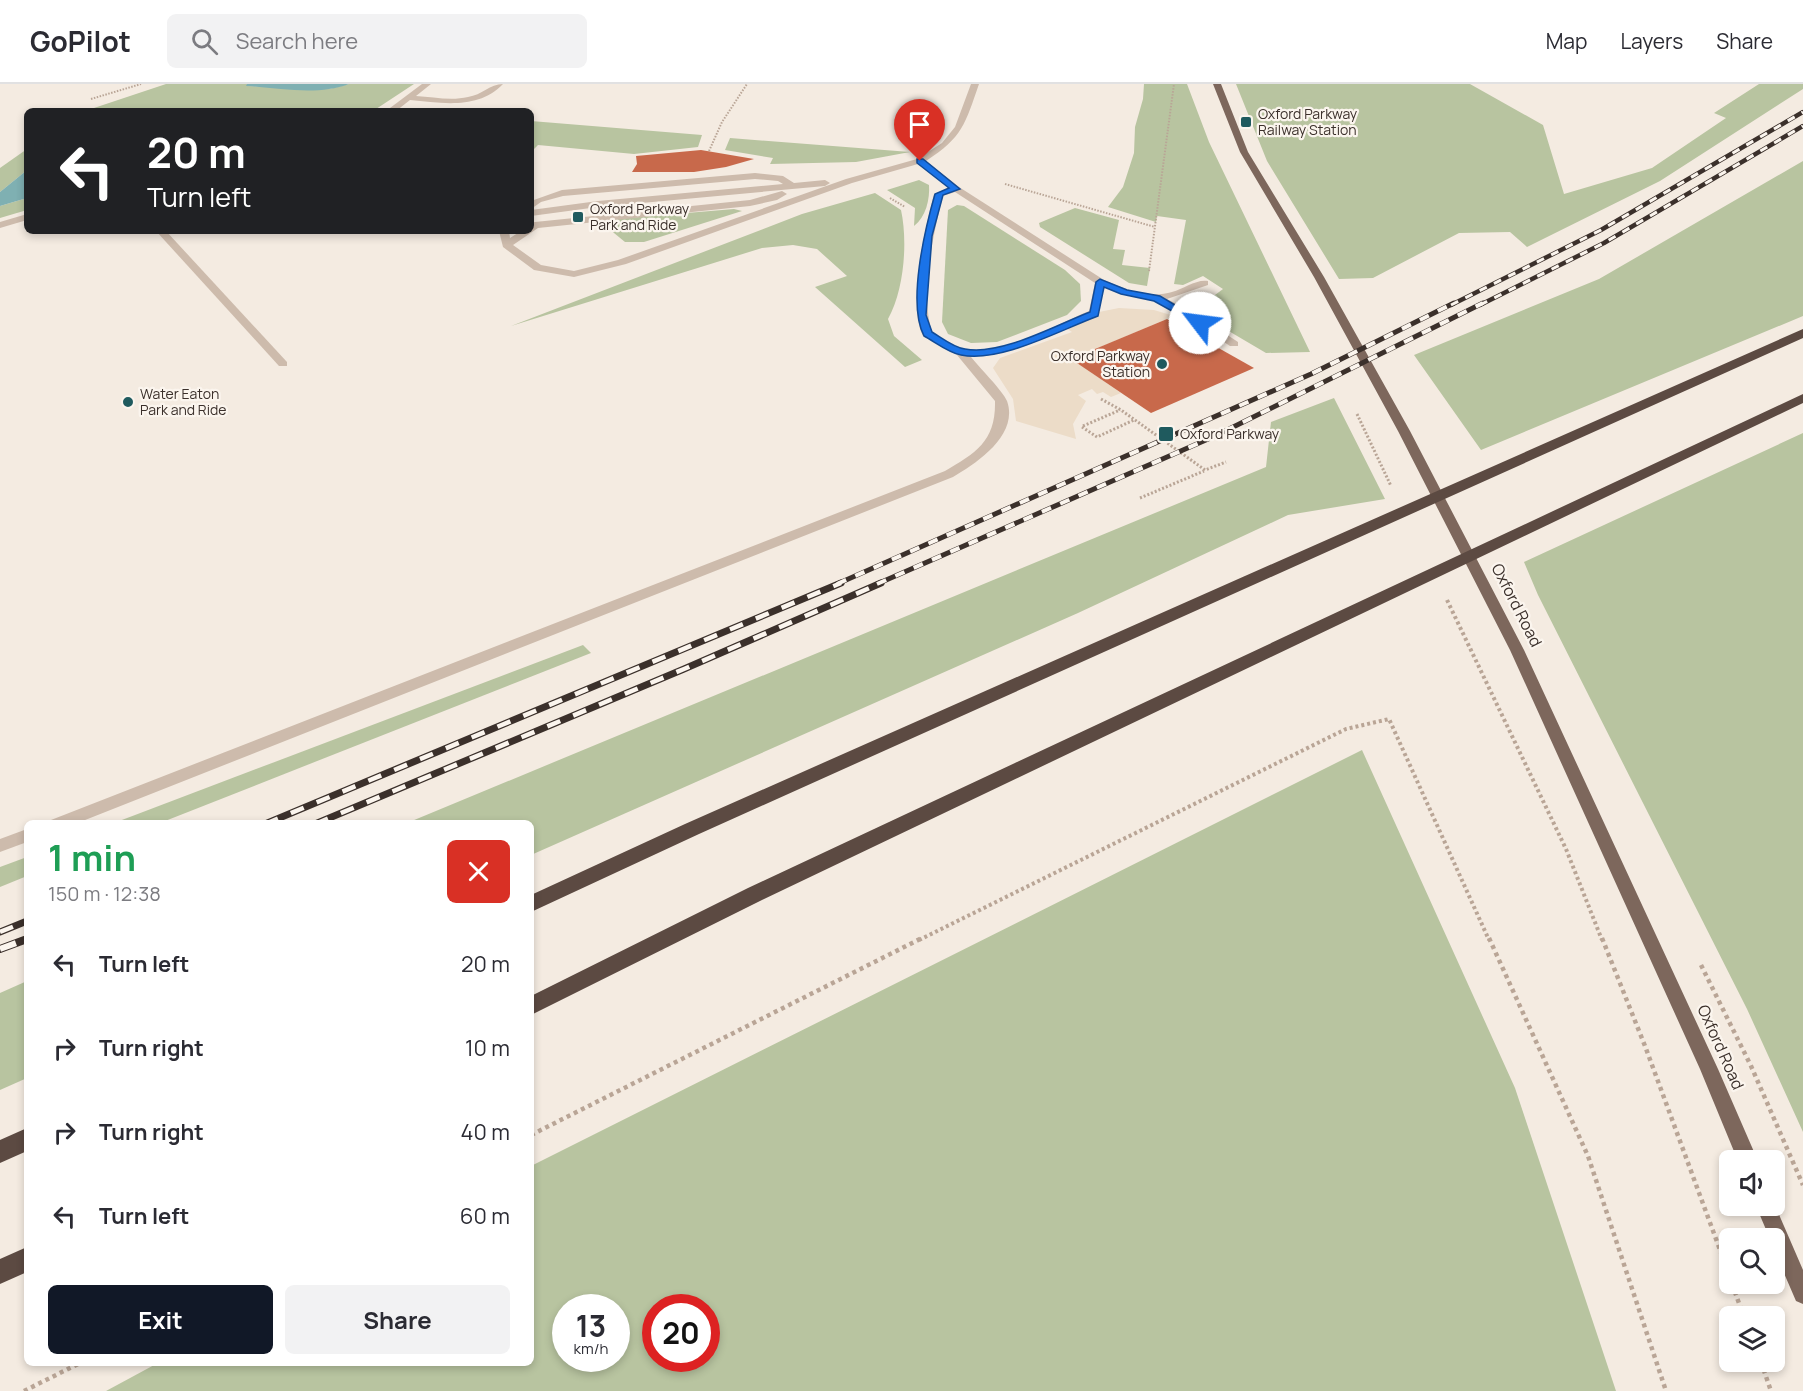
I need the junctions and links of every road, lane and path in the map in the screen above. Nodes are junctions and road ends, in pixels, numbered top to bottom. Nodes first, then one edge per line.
1 (141, 84) edge
2 (427, 84) edge
3 (499, 84) edge
4 (747, 84) edge
5 (975, 84) edge
6 (1174, 84) edge
7 (1217, 84) edge
8 (410, 98) junction
9 (91, 99) dead end
10 (395, 108) edge
11 (709, 151) dead end
12 (920, 161) junction
13 (849, 181) junction
14 (1004, 184) dead end
15 (794, 186) junction
16 (956, 189) junction
17 (534, 203) edge
18 (534, 213) edge
19 (24, 219) edge
20 (0, 225) edge
21 (534, 226) edge
22 (1155, 227) junction
23 (164, 234) edge
24 (505, 234) edge
25 (523, 234) edge
26 (507, 245) junction
27 (1149, 274) dead end
28 (1100, 282) junction
29 (1203, 283) dead end
30 (1156, 298) junction
31 (1803, 333) edge
32 (1234, 344) dead end
33 (961, 352) junction
34 (284, 364) dead end
35 (1803, 398) edge
36 (1101, 399) dead end
37 (1121, 410) junction
38 (1355, 411) dead end
39 (1135, 419) dead end
40 (1226, 462) dead end
41 (1205, 470) junction
42 (1392, 486) dead end
43 (1140, 498) dead end
44 (1444, 593) dead end
45 (67, 820) edge
46 (24, 837) edge
47 (0, 846) edge
48 (534, 903) edge
49 (534, 1004) edge
50 (534, 1133) edge
51 (24, 1140) edge
52 (1743, 1150) edge
53 (0, 1152) edge
54 (1770, 1216) edge
55 (1719, 1247) edge
56 (24, 1260) edge
57 (0, 1272) edge
58 (1803, 1294) edge
59 (74, 1366) edge
60 (1764, 1372) edge
61 (24, 1391) edge
62 (1666, 1391) edge
63 (1771, 1391) edge

1 - 9 path
2 - 8 lane
3 - 8 lane
4 - 11 path
5 - 12 lane
6 - 22 path
7 - 52 main road, Oxford Road
8 - 10 lane
12 - 13 lane
12 - 16 lane
13 - 15 lane
13 - 26 lane
14 - 22 path
15 - 17 lane
15 - 18 lane
15 - 21 lane
16 - 28 lane
16 - 33 lane
19 - 20 lane
22 - 27 path
23 - 34 lane
24 - 26 lane
25 - 26 lane
28 - 30 lane
28 - 33 lane
29 - 30 lane
30 - 32 lane
31 - 48 highway
33 - 45 lane
35 - 49 highway
36 - 37 path
37 - 39 path
37 - 41 path
38 - 42 path
40 - 41 path
41 - 43 path
44 - 55 path
46 - 47 lane
50 - 62 path
51 - 53 highway
54 - 58 main road
56 - 57 highway
59 - 61 path
60 - 63 path

